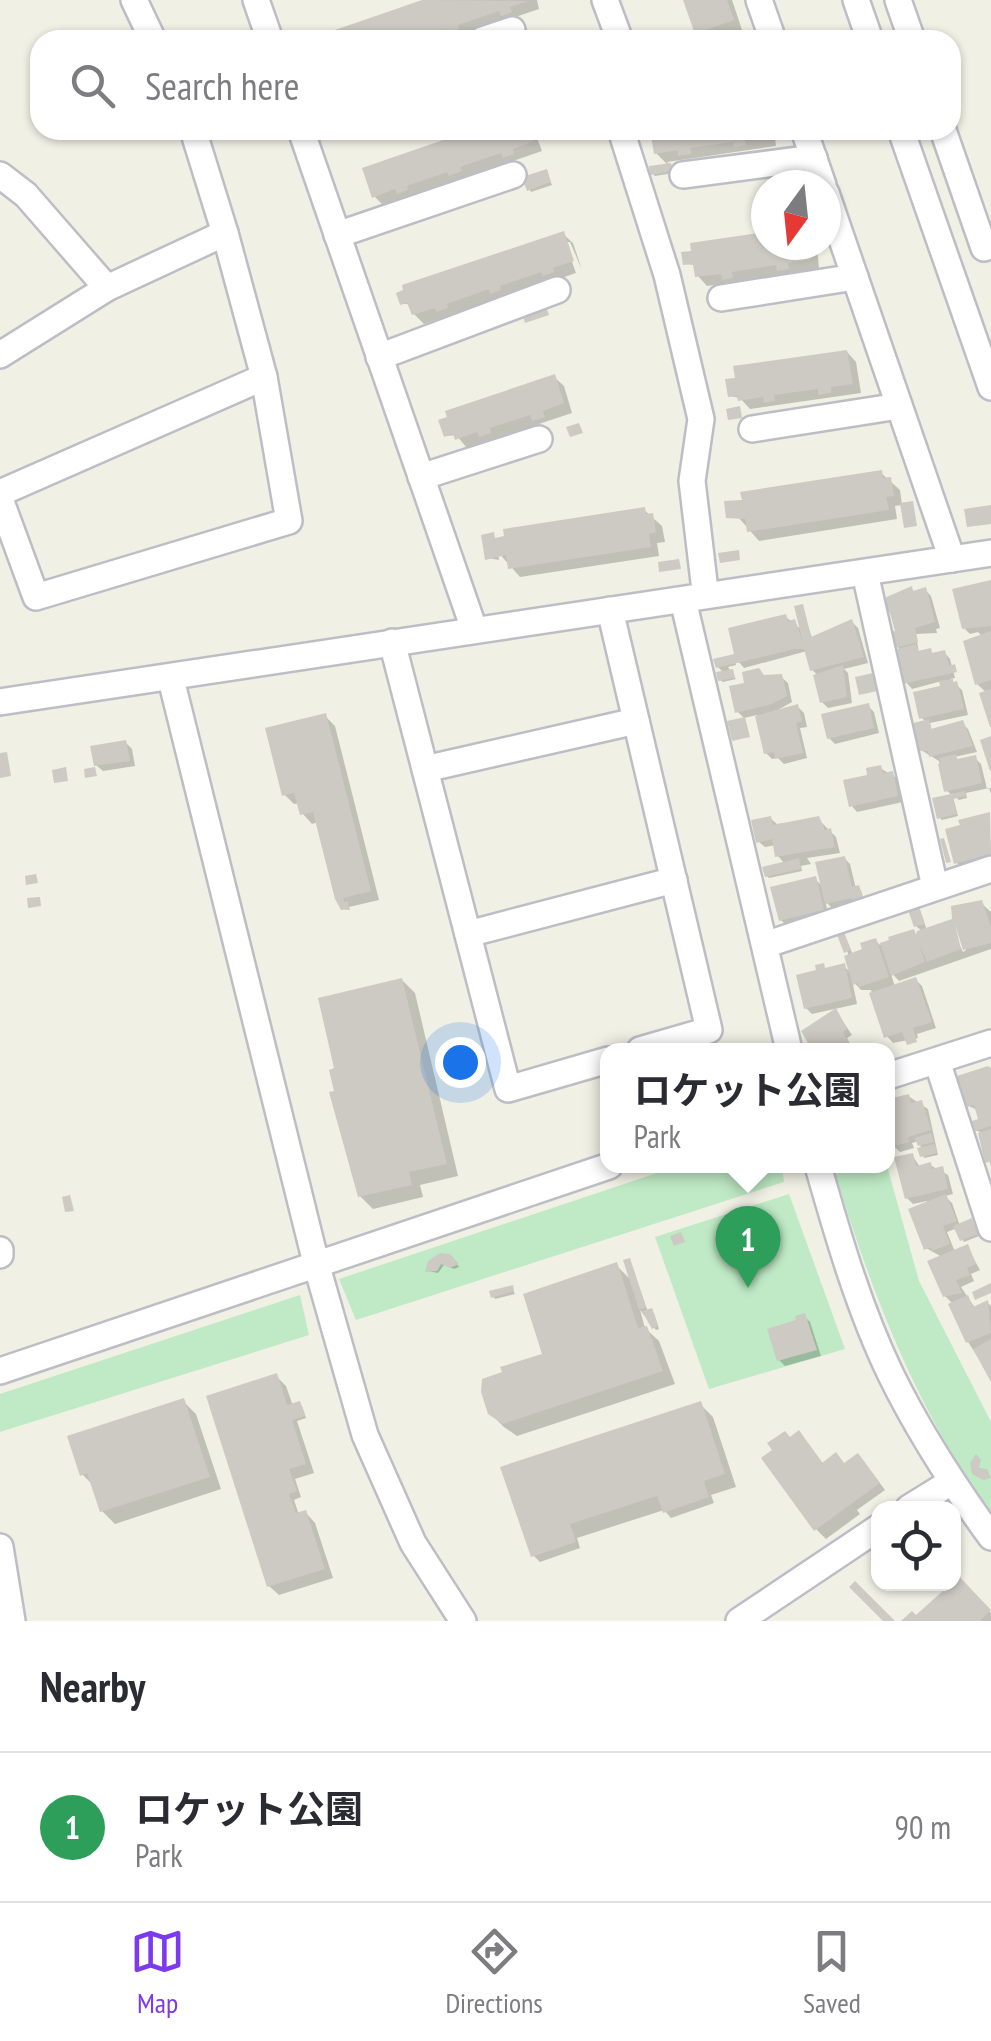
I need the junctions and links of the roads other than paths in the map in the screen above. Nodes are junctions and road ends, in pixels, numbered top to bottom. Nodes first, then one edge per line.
1 (134, 0) edge
2 (256, 0) edge
3 (606, 0) edge
4 (760, 0) edge
5 (856, 0) edge
6 (898, 0) edge
7 (148, 30) edge
8 (266, 30) edge
9 (616, 30) edge
10 (770, 30) edge
11 (866, 30) edge
12 (908, 30) edge
13 (195, 140) edge
14 (305, 140) edge
15 (623, 140) edge
16 (808, 140) edge
17 (905, 140) edge
18 (946, 140) edge
19 (814, 158) junction
20 (818, 170) edge
21 (0, 175) edge
22 (513, 175) dead end
23 (683, 175) dead end
24 (225, 233) junction
25 (338, 235) junction
26 (841, 238) edge
27 (991, 246) edge
28 (854, 277) junction
29 (107, 288) junction
30 (556, 290) dead end
31 (721, 298) dead end
32 (0, 355) edge
33 (380, 357) junction
34 (264, 377) junction
35 (991, 387) edge
36 (899, 406) junction
37 (752, 429) dead end
38 (539, 439) dead end
39 (421, 478) junction
40 (0, 496) edge
41 (991, 553) edge
42 (952, 559) junction
43 (865, 572) junction
44 (704, 582) dead end
45 (683, 600) junction
46 (610, 610) junction
47 (474, 629) junction
48 (392, 642) junction
49 (171, 679) junction
50 (0, 702) edge
51 (636, 721) junction
52 (425, 770) junction
53 (991, 869) edge
54 (674, 880) junction
55 (935, 887) junction
56 (468, 934) junction
57 (766, 946) junction
58 (664, 1043) edge
59 (787, 1043) edge
60 (991, 1043) edge
61 (936, 1061) junction
62 (600, 1062) edge
63 (895, 1074) edge
64 (600, 1169) edge
65 (820, 1173) edge
66 (991, 1228) edge
67 (316, 1264) junction
68 (0, 1371) edge
69 (951, 1482) junction
70 (920, 1501) edge
71 (871, 1533) edge
72 (991, 1538) edge
73 (0, 1546) edge
74 (12, 1621) edge
75 (463, 1621) edge
76 (738, 1621) edge

1 - 7 street
2 - 8 street
3 - 9 street
4 - 10 street
5 - 11 street
6 - 12 street
13 - 24 street
14 - 25 street
15 - 44 street
16 - 19 street
17 - 35 street
18 - 27 street
19 - 20 street
19 - 23 street
21 - 29 street
22 - 25 street
24 - 29 street
24 - 34 street
25 - 33 street
26 - 28 street
28 - 31 street
28 - 36 street
29 - 32 street
30 - 33 street
33 - 39 street
34 - 40 street
34 - 40 street
36 - 37 street
36 - 42 street
38 - 39 street
39 - 47 street
41 - 42 street
42 - 43 street
43 - 45 street
43 - 55 street
45 - 46 street
45 - 57 street
46 - 47 street
46 - 51 street
47 - 48 street
48 - 49 street
48 - 52 street
49 - 50 street
49 - 67 street
51 - 52 street
51 - 54 street
52 - 56 street
53 - 55 street
54 - 56 street
54 - 58 street
55 - 57 street
56 - 62 street
57 - 59 street
60 - 61 street
61 - 63 street
61 - 66 street
64 - 67 street
65 - 69 street
67 - 68 street
67 - 75 street
69 - 70 street
69 - 72 street
71 - 76 street
73 - 74 street

